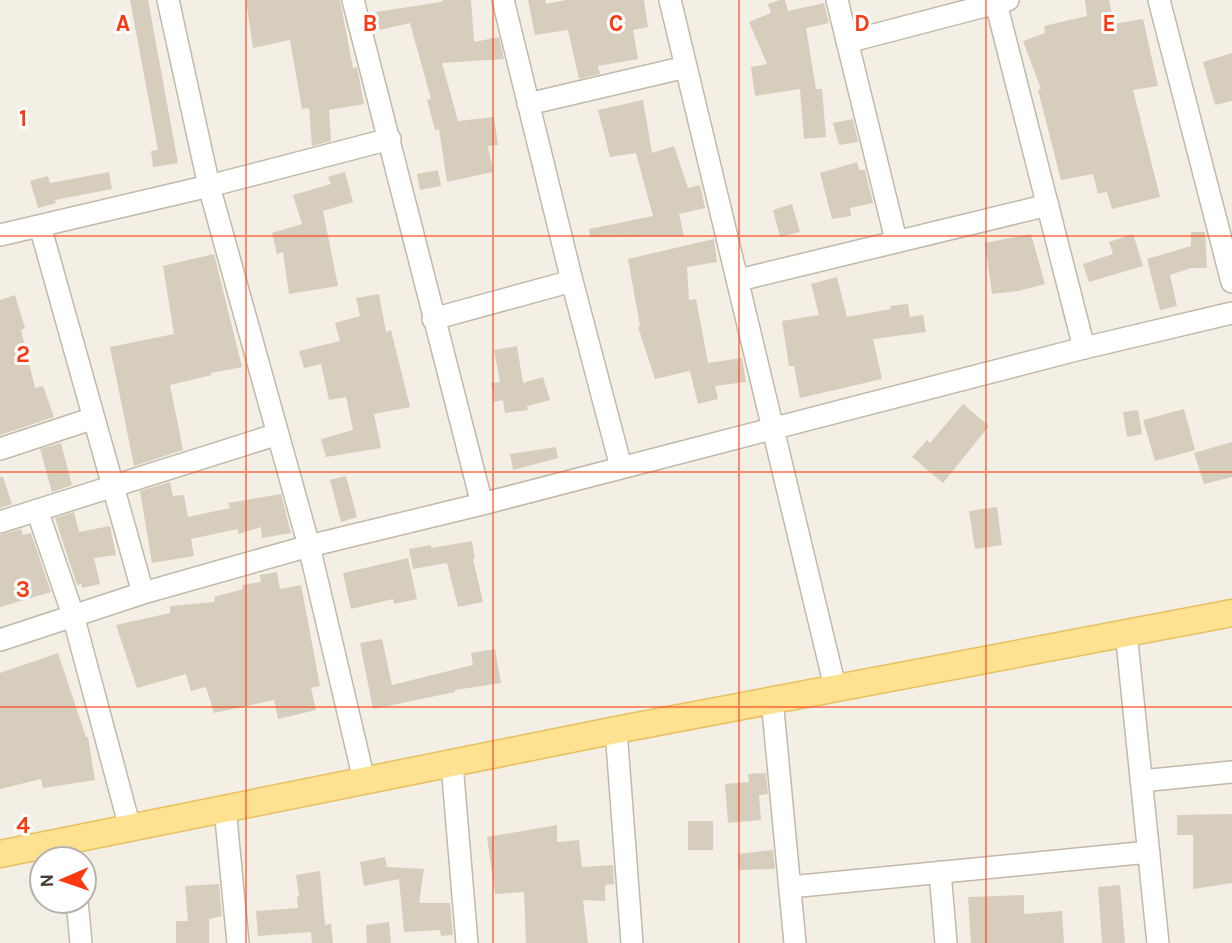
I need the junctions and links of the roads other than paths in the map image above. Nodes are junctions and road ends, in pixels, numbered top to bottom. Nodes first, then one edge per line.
1 (168, 0) edge
2 (353, 0) edge
3 (503, 0) edge
4 (670, 0) edge
5 (836, 0) edge
6 (1159, 0) edge
7 (1002, 1) edge
8 (847, 42) junction
9 (686, 67) junction
10 (528, 104) junction
11 (390, 139) junction
12 (209, 186) junction
13 (1048, 205) junction
14 (40, 226) junction
15 (0, 235) edge
16 (896, 240) junction
17 (739, 280) junction
18 (572, 281) junction
19 (1232, 282) edge
20 (1232, 313) edge
21 (433, 318) junction
22 (1084, 348) junction
23 (94, 418) junction
24 (774, 429) junction
25 (278, 434) junction
26 (0, 449) edge
27 (621, 467) junction
28 (113, 486) junction
29 (482, 504) junction
30 (37, 510) junction
31 (0, 522) edge
32 (309, 546) junction
33 (143, 593) junction
34 (1232, 613) edge
35 (73, 615) junction
36 (1126, 632) junction
37 (0, 640) edge
38 (835, 687) junction
39 (772, 699) junction
40 (615, 730) junction
41 (452, 764) junction
42 (1232, 772) edge
43 (364, 780) junction
44 (1141, 781) junction
45 (225, 807) junction
46 (130, 828) junction
47 (85, 845) edge
48 (28, 852) edge
49 (1149, 852) junction
50 (0, 854) edge
51 (940, 872) junction
52 (790, 887) junction
53 (78, 915) edge
54 (81, 943) edge
55 (238, 943) edge
56 (467, 943) edge
57 (632, 943) edge
58 (795, 943) edge
59 (946, 943) edge
60 (1158, 943) edge

1 - 12 street
2 - 11 street
3 - 10 street
4 - 9 street
5 - 8 street
6 - 19 street
7 - 8 street
7 - 13 street
8 - 16 street
9 - 10 street
9 - 17 street
10 - 18 street
11 - 12 street
11 - 21 street
12 - 14 street
12 - 25 street
13 - 16 street
13 - 22 street
14 - 15 street
14 - 23 street
16 - 17 street
17 - 24 street
18 - 21 street
18 - 27 street
20 - 22 street
21 - 29 street
22 - 24 street
23 - 26 street
23 - 28 street
24 - 27 street
24 - 38 street
25 - 28 street
25 - 32 street
27 - 29 street
28 - 30 street
28 - 33 street
29 - 32 street
30 - 31 street
30 - 35 street
32 - 33 street
32 - 43 street
33 - 35 street
34 - 36 main road
35 - 37 street
35 - 46 street
36 - 38 main road
36 - 44 street
38 - 39 main road
39 - 40 main road
39 - 52 street
40 - 41 main road
40 - 57 street
41 - 43 main road
41 - 56 street
42 - 44 street
43 - 45 main road
44 - 49 street
45 - 46 main road
45 - 55 street
46 - 47 main road
48 - 50 main road
49 - 51 street
49 - 60 street
51 - 52 street
51 - 59 street
52 - 58 street
53 - 54 street

